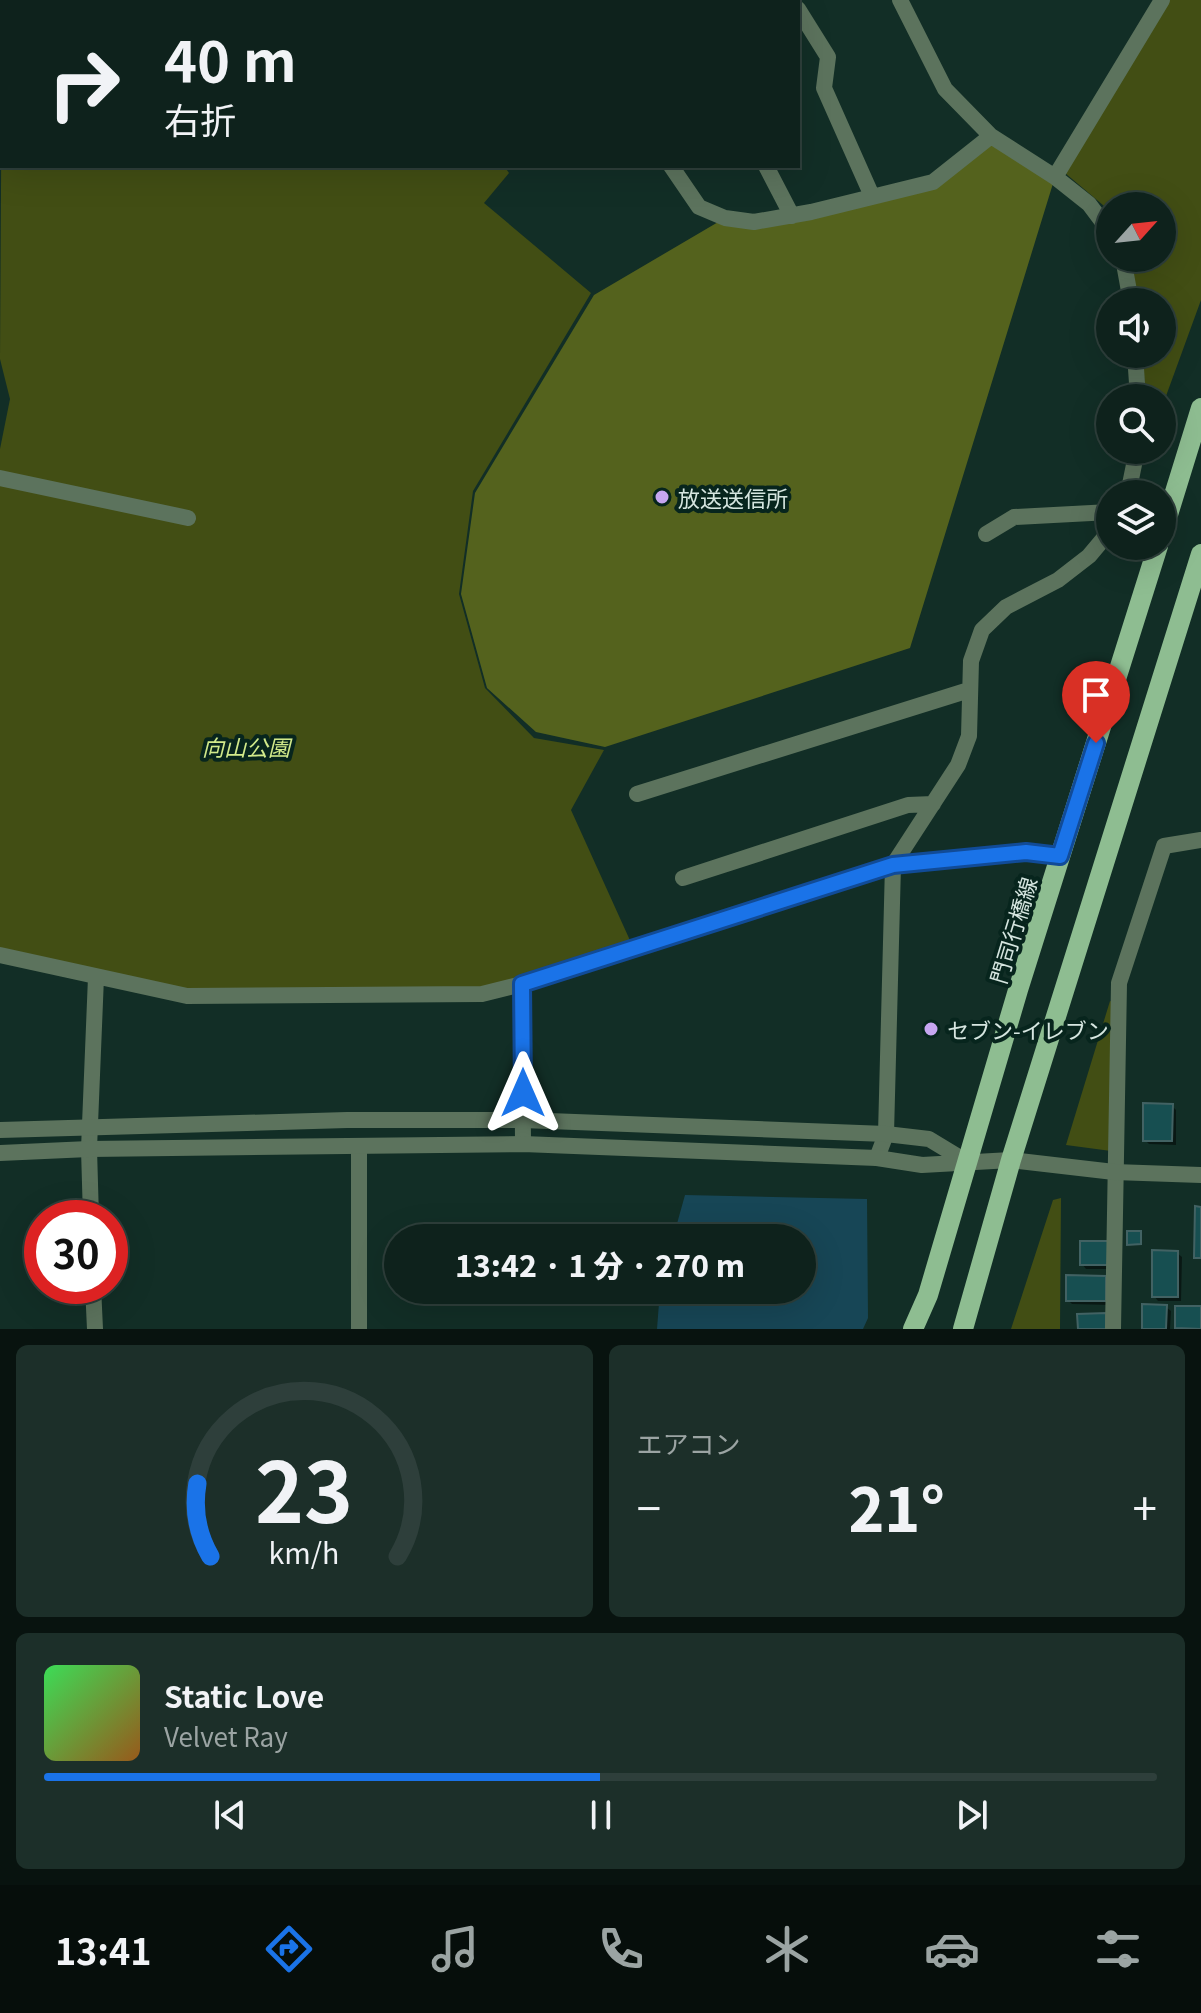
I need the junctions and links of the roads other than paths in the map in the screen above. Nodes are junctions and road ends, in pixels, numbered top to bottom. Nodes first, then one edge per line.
1 (900, 0) edge
2 (1162, 0) edge
3 (800, 12) edge
4 (991, 136) junction
5 (672, 168) edge
6 (767, 168) edge
7 (1055, 177) junction
8 (872, 196) junction
9 (1096, 213) edge
10 (792, 216) junction
11 (1201, 408) edge
12 (0, 478) edge
13 (1176, 489) edge
14 (1096, 513) edge
15 (188, 518) dead end
16 (986, 534) dead end
17 (1096, 548) edge
18 (1201, 554) edge
19 (1154, 560) edge
20 (969, 690) junction
21 (637, 794) dead end
22 (933, 804) junction
23 (1201, 840) edge
24 (1060, 856) junction
25 (893, 865) junction
26 (683, 878) dead end
27 (0, 955) edge
28 (96, 977) junction
29 (522, 984) junction
30 (523, 1120) junction
31 (90, 1127) junction
32 (0, 1130) edge
33 (886, 1134) junction
34 (523, 1144) junction
35 (359, 1146) junction
36 (89, 1149) junction
37 (0, 1153) edge
38 (877, 1158) junction
39 (1011, 1160) junction
40 (967, 1162) junction
41 (1114, 1172) junction
42 (1201, 1175) edge
43 (90, 1200) edge
44 (94, 1304) edge
45 (95, 1329) edge
46 (359, 1329) edge
47 (913, 1329) edge
48 (963, 1329) edge
49 (1113, 1329) edge

1 - 4 street
2 - 7 street
3 - 8 street
4 - 7 street
4 - 8 street
5 - 10 street
6 - 10 street
7 - 9 street
8 - 10 street
11 - 13 main road
12 - 15 street
14 - 16 street
17 - 20 street
18 - 39 main road
19 - 24 main road, 門司行橋線
20 - 21 street
20 - 22 street
22 - 25 street
22 - 26 street
23 - 41 street
24 - 25 street
24 - 40 main road, 門司行橋線
25 - 29 street
25 - 33 street
27 - 28 street
28 - 29 street
28 - 31 street
29 - 30 street
30 - 31 street
30 - 33 street
30 - 34 street
31 - 32 street
31 - 36 street
33 - 38 street
33 - 40 street
34 - 35 street
34 - 38 street
35 - 36 street
35 - 46 street
36 - 37 street
36 - 43 street
38 - 40 street
39 - 40 street
39 - 41 street
39 - 48 main road
40 - 47 main road, 門司行橋線
41 - 42 street
41 - 49 street
44 - 45 street

